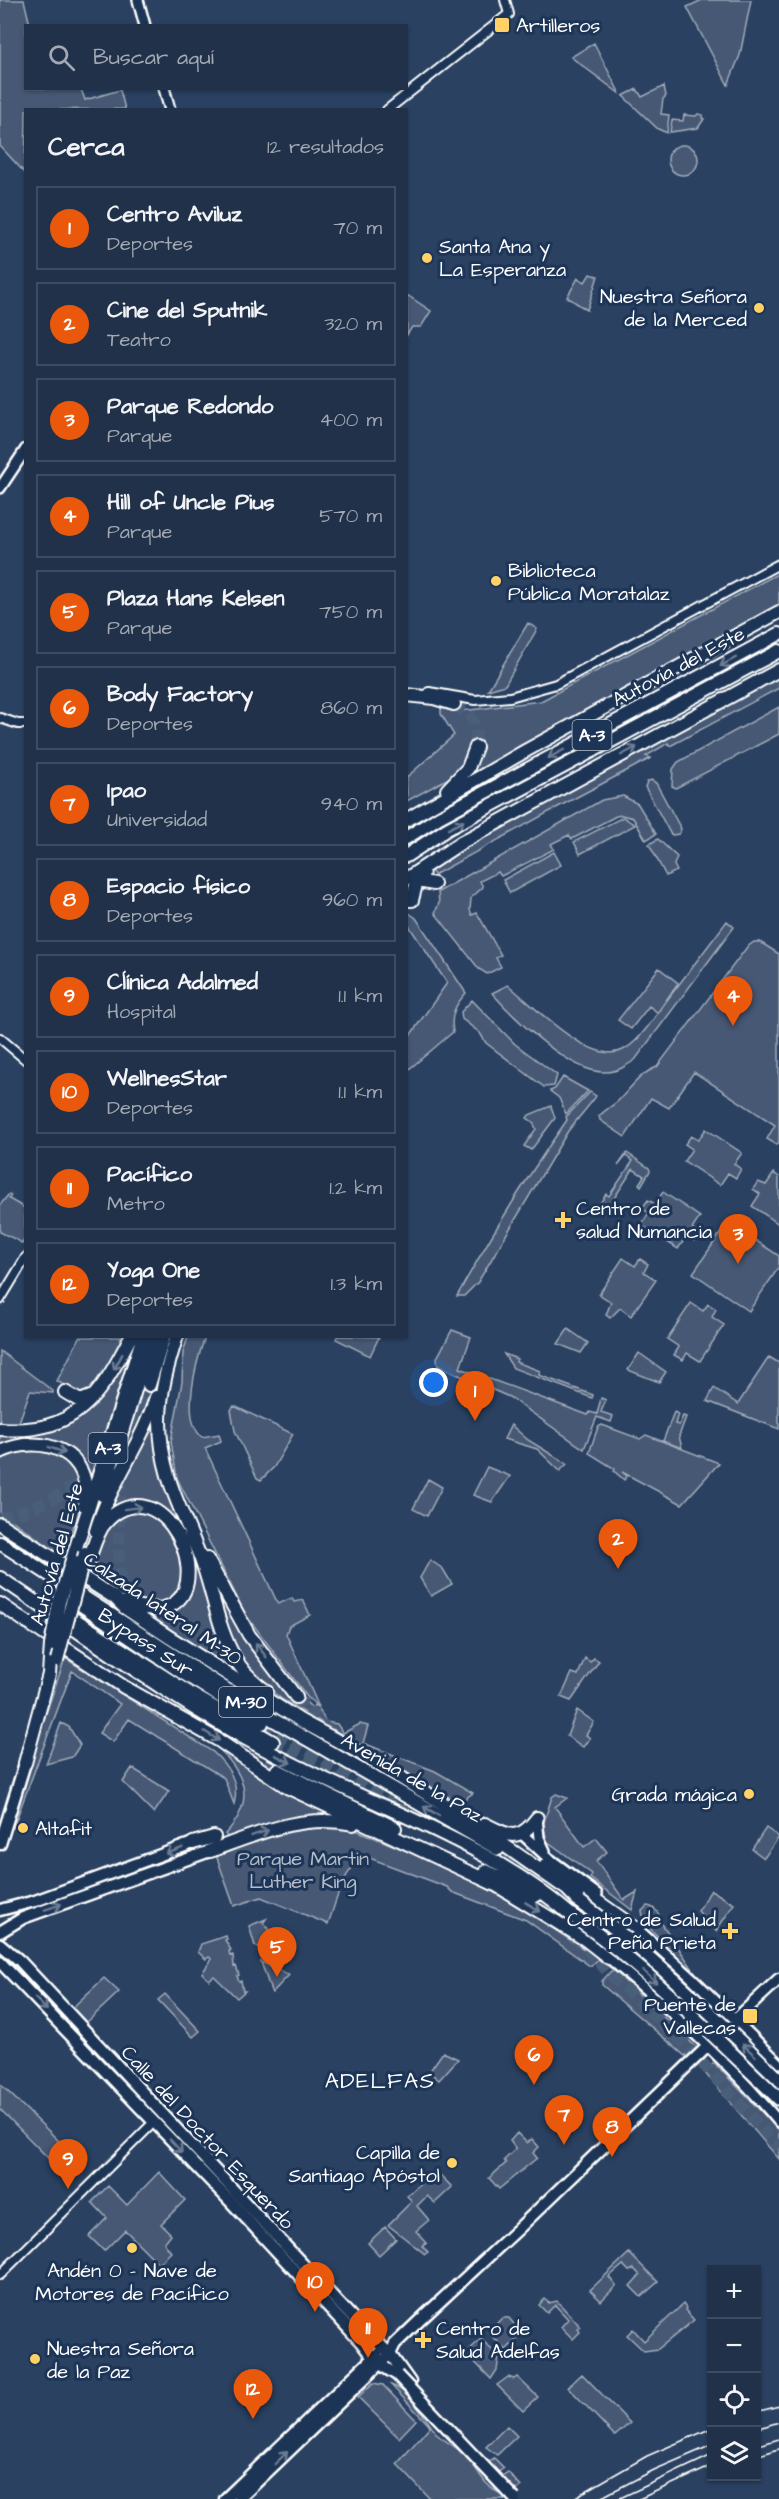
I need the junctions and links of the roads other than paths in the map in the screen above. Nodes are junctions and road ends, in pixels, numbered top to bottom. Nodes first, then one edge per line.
1 (138, 0) edge
2 (506, 0) edge
3 (144, 24) edge
4 (165, 90) edge
5 (169, 108) edge
6 (390, 108) edge
7 (24, 443) edge
8 (24, 452) edge
9 (0, 477) edge
10 (0, 488) edge
11 (779, 564) edge
12 (779, 612) edge
13 (779, 634) edge
14 (779, 651) edge
15 (779, 670) edge
16 (408, 690) edge
17 (408, 696) edge
18 (454, 704) tunnel mouth
19 (0, 718) edge
20 (650, 721) junction
21 (24, 724) edge
22 (476, 747) tunnel mouth
23 (451, 794) junction
24 (540, 798) junction
25 (408, 817) edge
26 (408, 818) edge
27 (408, 828) edge
28 (408, 837) edge
29 (408, 855) edge
30 (425, 867) junction
31 (408, 878) edge
32 (434, 884) dead end
33 (408, 900) edge
34 (0, 1038) edge
35 (24, 1058) edge
36 (24, 1260) edge
37 (0, 1300) edge
38 (130, 1338) edge
39 (142, 1338) edge
40 (151, 1338) edge
41 (172, 1338) edge
42 (150, 1385) tunnel mouth
43 (103, 1387) junction
44 (65, 1392) dead end
45 (0, 1429) edge
46 (0, 1452) edge
47 (0, 1517) edge
48 (0, 1524) edge
49 (0, 1543) edge
50 (0, 1548) edge
51 (72, 1560) junction
52 (86, 1560) junction
53 (59, 1562) junction
54 (0, 1569) edge
55 (0, 1578) edge
56 (115, 1598) junction
57 (0, 1604) edge
58 (65, 1648) junction
59 (296, 1697) tunnel mouth
60 (261, 1723) tunnel mouth
61 (232, 1730) junction
62 (273, 1742) tunnel mouth
63 (360, 1753) junction
64 (25, 1763) junction
65 (278, 1770) tunnel mouth
66 (456, 1812) junction
67 (537, 1818) joint
68 (522, 1834) junction
69 (392, 1836) junction
70 (214, 1837) dead end
71 (0, 1844) edge
72 (194, 1844) joint
73 (210, 1851) joint
74 (466, 1862) junction
75 (559, 1865) junction
76 (496, 1885) junction
77 (580, 1902) junction
78 (0, 1910) edge
79 (571, 1915) junction
80 (638, 1930) junction
81 (0, 1932) edge
82 (0, 1944) edge
83 (609, 1958) joint
84 (0, 1962) edge
85 (779, 1979) edge
86 (735, 2020) junction
87 (707, 2047) junction
88 (779, 2063) edge
89 (779, 2079) edge
90 (779, 2099) edge
91 (154, 2122) junction
92 (779, 2122) edge
93 (0, 2275) edge
94 (389, 2350) junction
95 (377, 2361) junction
96 (399, 2374) junction
97 (225, 2499) edge
98 (239, 2499) edge
99 (515, 2499) edge
100 (522, 2499) edge

1 - 3 main road
2 - 6 street
4 - 5 main road
7 - 9 main road
8 - 10 main road
11 - 16 street
12 - 23 highway
13 -> 28 highway, Autovía del Este / A-3
14 - 20 highway, Autovía del Este / A-3
24 -> 15 highway
17 - 18 highway
19 - 21 street
20 - 24 highway
29 -> 20 highway, Autovía del Este / A-3
22 - 25 highway
23 - 26 highway
23 - 27 highway
24 - 30 highway
30 - 31 highway
30 - 32 highway
30 - 33 highway
34 - 35 street
36 - 37 street
38 -> 43 highway
39 - 51 highway, Autovía del Este / A-3
40 - 52 highway, Autovía del Este / A-3
41 - 42 highway
41 - 52 highway
59 -> 41 highway
41 - 63 highway
43 - 44 highway
43 - 45 highway
46 -> 51 highway
47 - 53 highway
48 - 53 highway, Calzada lateral M-30 / M-30
77 -> 49 highway, Avenida de la Paz / M-30
50 - 60 highway, Bypass Sur / M-30
51 - 64 highway, Autovía del Este / A-3, bridge
52 -> 56 highway
52 - 64 highway, Autovía del Este / A-3, bridge
53 - 56 highway, Calzada lateral M-30 / M-30
54 - 62 highway, Bypass Sur / M-30
55 - 61 highway, Avenida de la Paz / M-30
56 - 63 highway, Calzada lateral M-30 / M-30
57 - 58 highway, M-30
58 - 61 highway, M-30
58 -> 69 highway
61 -> 79 highway, Avenida de la Paz / M-30
63 - 66 highway, Calzada lateral M-30 / M-30
64 - 71 main road
65 - 74 highway
66 - 68 highway
66 - 77 highway, M-30
66 - 80 highway
67 - 68 highway
67 - 75 main road
68 - 75 main road
73 -> 69 highway
69 - 76 highway
70 - 72 highway
72 -> 78 main road
81 -> 73 main road
74 - 76 highway
74 - 79 highway
75 - 80 main road
76 -> 83 highway
89 -> 77 highway, Avenida de la Paz / M-30, bridge
79 -> 90 highway, Avenida de la Paz / M-30, bridge
80 - 86 main road
82 - 94 main road, Calle del Doctor Esquerdo
83 - 87 main road
84 -> 91 main road, Calle del Doctor Esquerdo
85 - 86 main road
86 - 88 main road
87 - 92 main road
87 - 94 main road
91 - 93 street
91 -> 95 main road, Calle del Doctor Esquerdo
94 - 95 main road
94 - 95 main road
94 - 96 main road, Calle del Doctor Esquerdo
95 - 96 main road
95 - 97 main road
98 -> 95 main road
96 - 99 main road, bridge
96 - 100 main road

